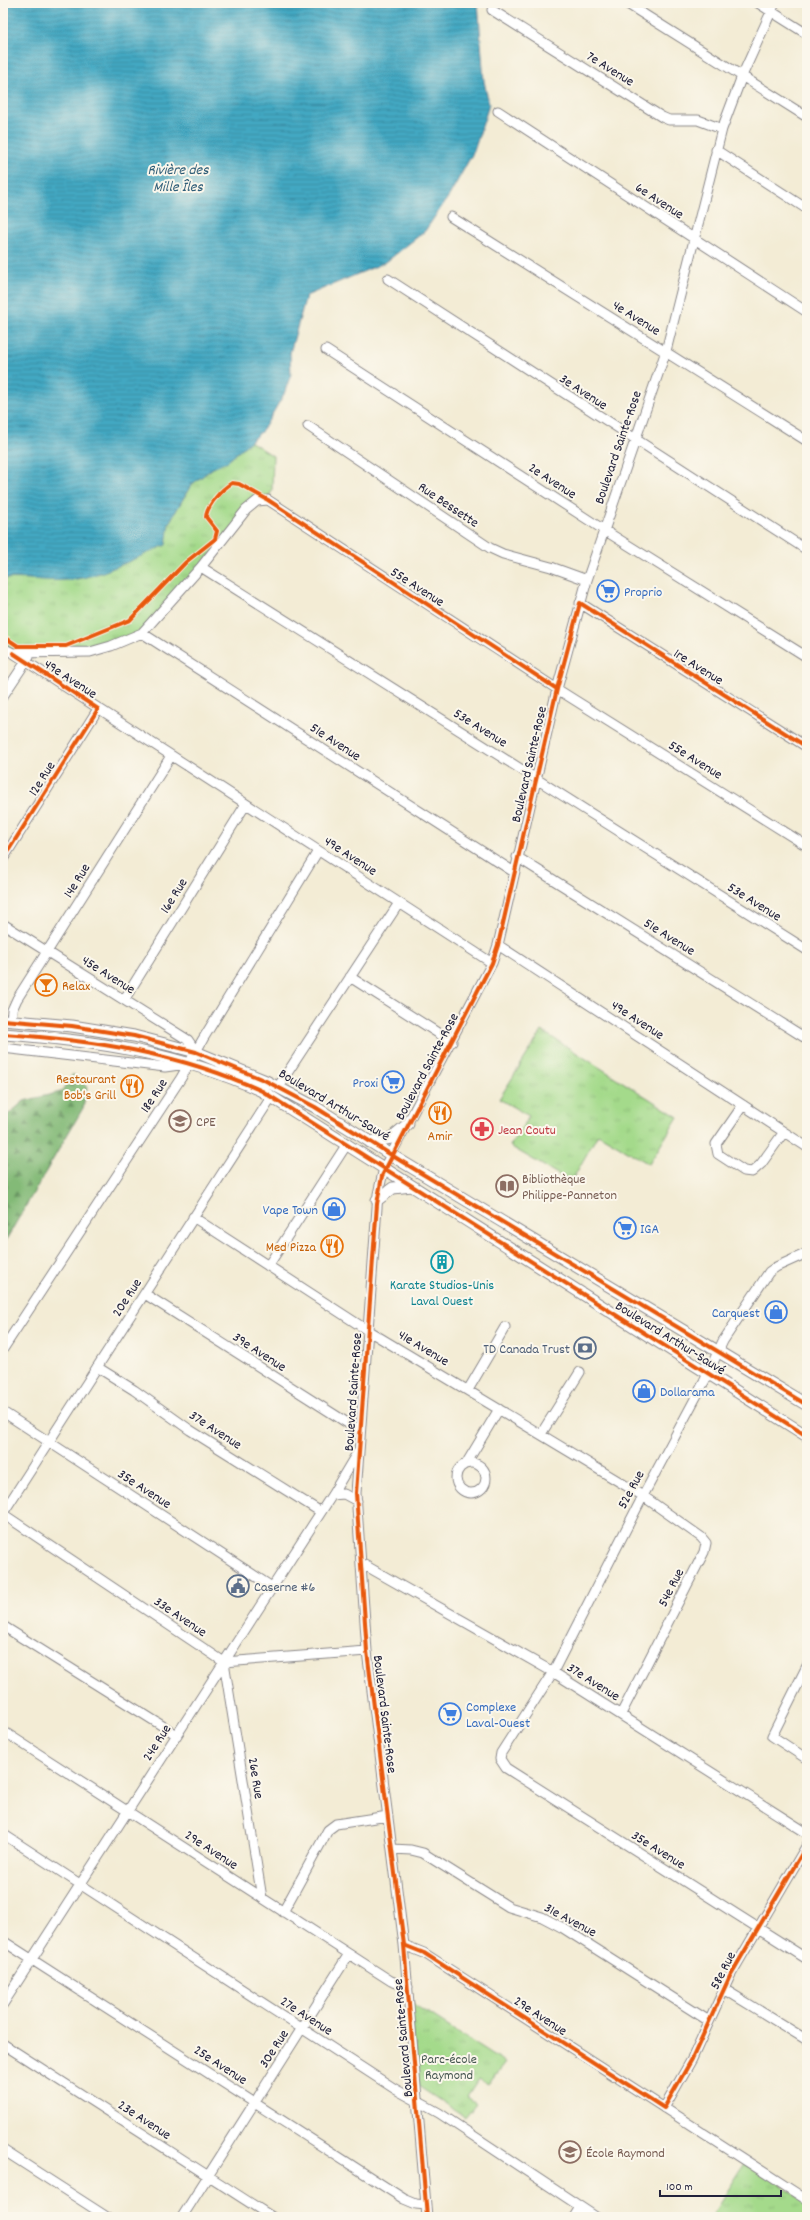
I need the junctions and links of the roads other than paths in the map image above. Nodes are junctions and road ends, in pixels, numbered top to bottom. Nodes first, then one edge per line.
1 (626, 3) edge
2 (758, 3) edge
3 (776, 3) edge
4 (492, 10) dead end
5 (771, 12) junction
6 (807, 34) edge
7 (742, 76) junction
8 (498, 111) dead end
9 (807, 117) edge
10 (722, 129) junction
11 (716, 150) junction
12 (807, 209) edge
13 (451, 217) dead end
14 (694, 238) junction
15 (388, 279) dead end
16 (807, 312) edge
17 (326, 350) dead end
18 (666, 351) junction
19 (308, 426) dead end
20 (634, 440) junction
21 (807, 441) edge
22 (604, 530) junction
23 (807, 550) edge
24 (201, 566) junction
25 (587, 580) junction
26 (580, 603) junction
27 (142, 633) junction
28 (3, 648) edge
29 (12, 653) junction
30 (32, 653) junction
31 (807, 657) edge
32 (26, 662) junction
33 (557, 689) junction
34 (3, 696) edge
35 (98, 708) junction
36 (807, 746) edge
37 (171, 756) junction
38 (536, 779) junction
39 (246, 804) junction
40 (807, 846) edge
41 (318, 850) junction
42 (517, 857) junction
43 (3, 859) edge
44 (514, 872) junction
45 (399, 903) junction
46 (3, 924) edge
47 (498, 945) junction
48 (807, 950) edge
49 (48, 952) junction
50 (492, 963) junction
51 (350, 977) junction
52 (124, 1000) junction
53 (7, 1021) edge
54 (3, 1034) edge
55 (807, 1039) edge
56 (452, 1042) junction
57 (3, 1048) edge
58 (196, 1052) junction
59 (189, 1063) junction
60 (278, 1087) junction
61 (272, 1096) junction
62 (742, 1105) junction
63 (408, 1124) junction
64 (784, 1132) junction
65 (370, 1142) junction
66 (347, 1144) junction
67 (807, 1147) edge
68 (392, 1156) junction
69 (384, 1168) junction
70 (412, 1186) junction
71 (377, 1200) junction
72 (193, 1217) junction
73 (807, 1253) edge
74 (268, 1266) junction
75 (145, 1294) junction
76 (505, 1327) dead end
77 (367, 1330) junction
78 (3, 1350) edge
79 (718, 1351) junction
80 (97, 1367) junction
81 (580, 1372) dead end
82 (708, 1373) junction
83 (468, 1390) junction
84 (807, 1405) edge
85 (499, 1409) junction
86 (3, 1412) edge
87 (360, 1431) junction
88 (541, 1434) junction
89 (807, 1436) edge
90 (49, 1442) junction
91 (358, 1449) junction
92 (466, 1464) dead end
93 (332, 1495) junction
94 (643, 1496) junction
95 (357, 1501) junction
96 (321, 1512) junction
97 (3, 1514) edge
98 (361, 1563) junction
99 (272, 1587) junction
100 (3, 1626) edge
101 (367, 1652) junction
102 (224, 1662) junction
103 (807, 1666) edge
104 (553, 1672) junction
105 (621, 1714) junction
106 (3, 1731) edge
107 (177, 1735) junction
108 (500, 1759) joint
109 (807, 1759) edge
110 (127, 1811) junction
111 (388, 1816) junction
112 (807, 1833) edge
113 (3, 1834) edge
114 (807, 1845) edge
115 (392, 1849) junction
116 (80, 1885) junction
117 (262, 1898) junction
118 (283, 1912) junction
119 (758, 1928) junction
120 (3, 1941) edge
121 (404, 1945) junction
122 (349, 1954) junction
123 (32, 1960) junction
124 (807, 1960) edge
125 (408, 1987) junction
126 (724, 1989) junction
127 (3, 2004) edge
128 (709, 2021) junction
129 (302, 2028) junction
130 (807, 2040) edge
131 (3, 2044) edge
132 (418, 2100) junction
133 (255, 2102) junction
134 (664, 2108) junction
135 (3, 2150) edge
136 (208, 2176) junction
137 (807, 2200) edge
138 (426, 2205) junction
139 (580, 2207) junction
140 (107, 2217) edge
141 (182, 2217) edge
142 (272, 2217) edge
143 (427, 2217) edge
144 (574, 2217) edge
145 (596, 2217) edge

1 - 7 street
2 - 5 street
3 - 5 street, Boulevard Sainte-Rose
4 - 10 street, 7e Avenue
5 - 6 street
5 - 7 street, Boulevard Sainte-Rose
7 - 9 street
7 - 10 street, Boulevard Sainte-Rose
8 - 14 street, 6e Avenue
10 - 11 street, Boulevard Sainte-Rose
11 - 12 street
11 - 14 street, Boulevard Sainte-Rose
13 - 18 street, 4e Avenue
14 - 16 street, 6e Avenue
14 - 18 street, Boulevard Sainte-Rose
15 - 20 street, 3e Avenue
17 - 22 street, 2e Avenue
18 - 20 street, Boulevard Sainte-Rose
18 - 21 street, 4e Avenue
19 - 25 street, Rue Bessette
20 - 22 street, Boulevard Sainte-Rose
20 - 23 street, 3e Avenue
22 - 25 street, Boulevard Sainte-Rose
22 - 31 street, 2e Avenue
24 - 27 street
24 - 33 street, 55e Avenue
24 - 38 street, 53e Avenue
25 - 26 street, Boulevard Sainte-Rose
26 - 33 street, Boulevard Sainte-Rose
26 - 36 street, 1re Avenue
27 - 30 street
27 - 44 street, 51e Avenue
28 - 29 street, 49e Avenue
29 - 30 street
29 - 32 street, 49e Avenue
30 - 32 street
32 - 34 street
32 - 35 street, 49e Avenue
33 - 38 street, Boulevard Sainte-Rose
33 - 40 street, 55e Avenue
35 - 37 street, 49e Avenue
35 - 43 street, 12e Rue
37 - 39 street, 49e Avenue
37 - 49 street, 14e Rue
38 - 42 street, Boulevard Sainte-Rose
38 - 48 street, 53e Avenue
39 - 41 street, 49e Avenue
39 - 52 street, 16e Rue
41 - 45 street, 49e Avenue
41 - 58 street, 18e Rue
42 - 44 street, Boulevard Sainte-Rose
42 - 55 street, 51e Avenue
44 - 47 street, Boulevard Sainte-Rose
45 - 50 street, 49e Avenue
45 - 51 street
46 - 49 street, 45e Avenue
47 - 50 street, Boulevard Sainte-Rose
47 - 62 street, 49e Avenue
49 - 52 street, 45e Avenue
49 - 53 street, 14e Rue
50 - 56 street, Boulevard Sainte-Rose
51 - 56 street
51 - 60 street
52 - 58 street, 45e Avenue
53 - 58 main road, Boulevard Arthur-Sauvé
54 - 59 main road, Boulevard Arthur-Sauvé
56 - 63 street, Boulevard Sainte-Rose
57 - 59 street
58 - 59 street, 18e Rue
58 - 60 main road, Boulevard Arthur-Sauvé
59 - 61 main road, Boulevard Arthur-Sauvé
59 - 78 street, 18e Rue
60 - 65 main road, Boulevard Arthur-Sauvé
61 - 66 main road, Boulevard Arthur-Sauvé
61 - 72 street, 20e Rue
62 - 64 street, 49e Avenue
62 - 64 street
63 - 65 main road
63 - 68 street, Boulevard Sainte-Rose
64 - 67 street, 49e Avenue
65 - 68 main road, Boulevard Arthur-Sauvé
66 - 69 main road, Boulevard Arthur-Sauvé
66 - 74 street
68 - 69 street, Boulevard Sainte-Rose
68 - 79 main road, Boulevard Arthur-Sauvé
69 - 70 main road, Boulevard Arthur-Sauvé
69 - 71 street, Boulevard Sainte-Rose
70 - 71 main road
70 - 82 main road, Boulevard Arthur-Sauvé
71 - 77 street, Boulevard Sainte-Rose
72 - 74 street, 41e Avenue
72 - 75 street, 20e Rue
73 - 79 street, 52e Rue
74 - 77 street, 41e Avenue
75 - 80 street, 20e Rue
75 - 87 street, 39e Avenue
76 - 83 street
77 - 83 street, 41e Avenue
77 - 87 street, Boulevard Sainte-Rose
79 - 82 street, 52e Rue
79 - 84 main road, Boulevard Arthur-Sauvé
80 - 90 street, 20e Rue
80 - 96 street, 37e Avenue
81 - 88 street
82 - 89 main road, Boulevard Arthur-Sauvé
82 - 94 street, 52e Rue
83 - 85 street, 41e Avenue
85 - 88 street, 41e Avenue
85 - 92 street
86 - 90 street, 35e Avenue
87 - 91 street, Boulevard Sainte-Rose
88 - 94 street, 41e Avenue
90 - 97 street, 20e Rue
90 - 99 street, 35e Avenue
91 - 93 street, 24e Rue
91 - 95 street, Boulevard Sainte-Rose
93 - 95 street
93 - 96 street, 24e Rue
94 - 104 street, 52e Rue
94 - 105 street, 54e Rue
95 - 98 street, Boulevard Sainte-Rose
96 - 99 street, 24e Rue
97 - 102 street, 33e Avenue
98 - 101 street, Boulevard Sainte-Rose
98 - 104 street, 37e Avenue
99 - 102 street, 24e Rue
100 - 107 street
101 - 102 street
101 - 111 street, Boulevard Sainte-Rose
102 - 107 street, 24e Rue
102 - 117 street, 26e Rue
103 - 109 street
104 - 105 street, 37e Avenue
104 - 108 street, 52e Rue
105 - 112 street, 37e Avenue
106 - 110 street, 29e Avenue
107 - 110 street, 24e Rue
108 - 119 street, 35e Avenue
110 - 116 street, 24e Rue
110 - 117 street, 29e Avenue
111 - 115 street, Boulevard Sainte-Rose
111 - 118 street
113 - 116 street, 27e Avenue
114 - 119 street, 58e Rue
115 - 121 street, Boulevard Sainte-Rose
115 - 128 street, 31e Avenue
116 - 123 street, 24e Rue
116 - 129 street, 27e Avenue
117 - 118 street, 29e Avenue
118 - 122 street, 29e Avenue
119 - 124 street, 35e Avenue
119 - 126 street, 58e Rue
120 - 123 street, 25e Avenue
121 - 125 street, Boulevard Sainte-Rose
121 - 134 street, 29e Avenue
122 - 125 street, 29e Avenue
122 - 129 street, 30e Rue
123 - 127 street, 24e Rue
123 - 133 street, 25e Avenue
125 - 132 street, Boulevard Sainte-Rose
126 - 128 street, 58e Rue
126 - 130 street
128 - 134 street, 58e Rue
129 - 132 street, 27e Avenue
129 - 133 street, 30e Rue
131 - 136 street, 23e Avenue
132 - 138 street, Boulevard Sainte-Rose
132 - 139 street, 27e Avenue
133 - 136 street, 30e Rue
133 - 138 street, 25e Avenue
134 - 137 street, 29e Avenue
135 - 140 street
136 - 141 street, 30e Rue
136 - 142 street, 23e Avenue
138 - 143 street, Boulevard Sainte-Rose
139 - 144 street
139 - 145 street, 27e Avenue

